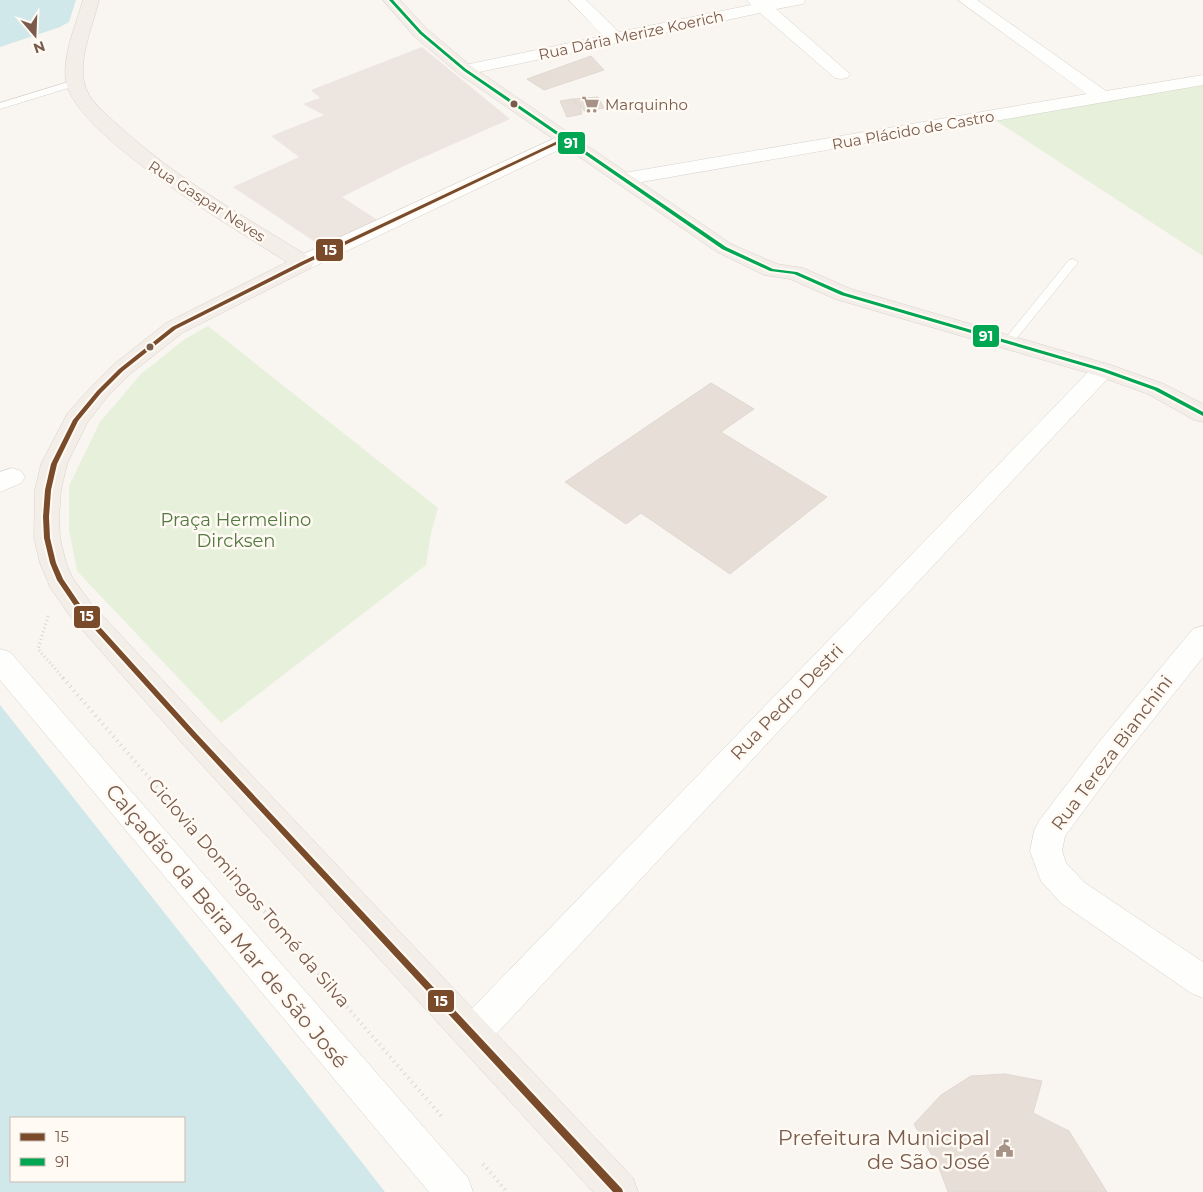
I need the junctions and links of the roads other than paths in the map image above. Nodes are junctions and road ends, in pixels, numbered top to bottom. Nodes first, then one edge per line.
1 (91, 0) edge
2 (391, 0) edge
3 (577, 0) edge
4 (797, 0) edge
5 (966, 0) edge
6 (759, 4) edge
7 (615, 38) junction
8 (465, 70) junction
9 (841, 74) dead end
10 (1203, 80) edge
11 (75, 83) junction
12 (1102, 97) junction
13 (0, 106) edge
14 (566, 139) junction
15 (624, 179) junction
16 (1073, 262) dead end
17 (303, 263) junction
18 (1008, 342) junction
19 (1103, 370) junction
20 (1203, 414) edge
21 (1203, 637) edge
22 (0, 660) edge
23 (1203, 982) edge
24 (472, 1034) junction
25 (454, 1192) edge
26 (619, 1192) edge

1 - 11 main road
2 - 8 main road
3 - 7 street
4 - 6 street, Rua Dária Merize Koerich
5 - 12 street
6 - 7 street, Rua Dária Merize Koerich
6 - 9 street
7 - 8 street, Rua Dária Merize Koerich
8 - 14 main road
10 - 12 street, Rua Plácido de Castro
11 - 13 lane
11 - 17 main road, Rua Gaspar Neves
12 - 15 street, Rua Plácido de Castro
14 - 15 main road
14 - 17 street
15 - 18 main road
16 - 18 lane
17 - 24 main road
18 - 19 main road
19 - 20 main road
19 - 24 street, Rua Pedro Destri
21 - 23 street, Rua Tereza Bianchini
22 - 25 street, Calçadão da Beira Mar de São José
24 - 26 main road

